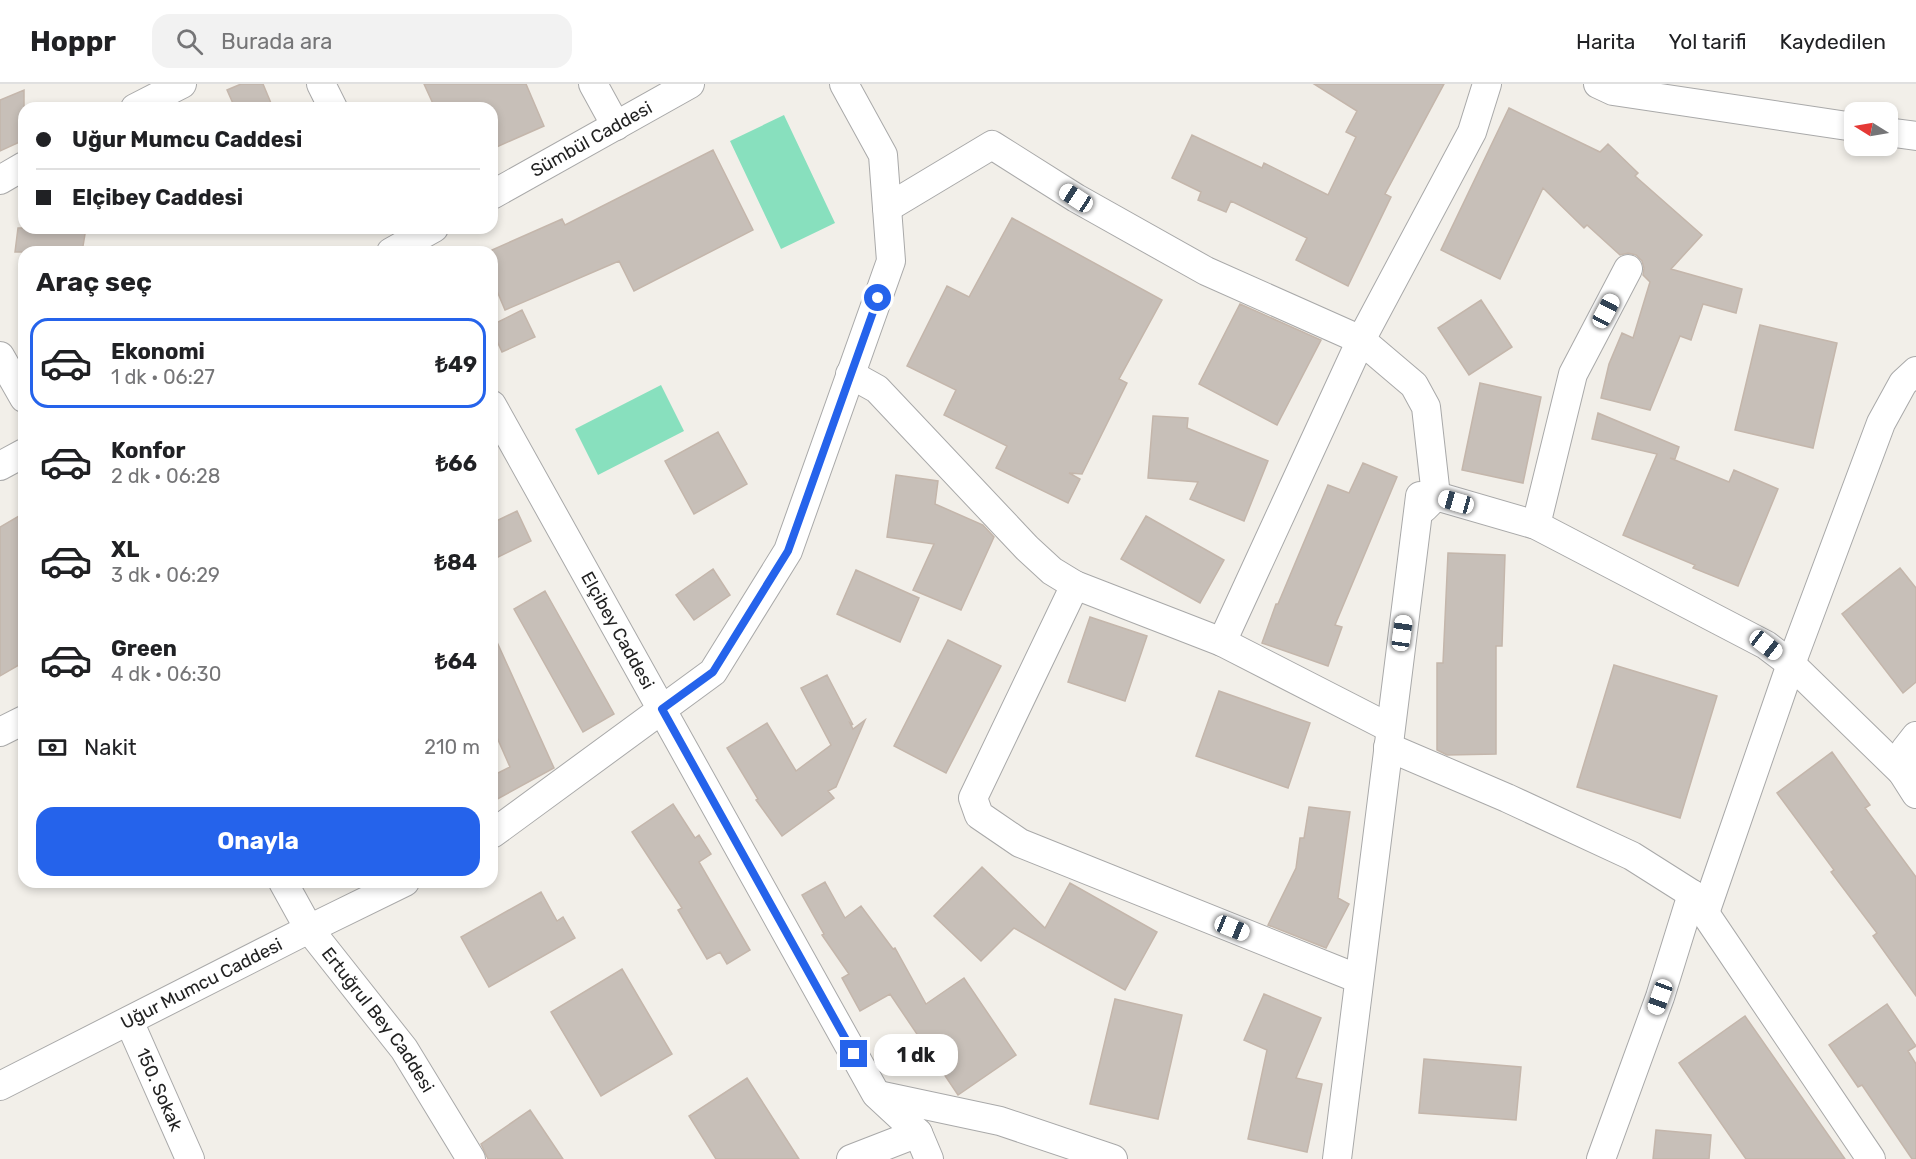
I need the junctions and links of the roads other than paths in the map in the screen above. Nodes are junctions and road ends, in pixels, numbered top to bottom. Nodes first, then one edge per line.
1 (182, 84) edge
2 (321, 84) edge
3 (593, 84) edge
4 (690, 84) edge
5 (844, 84) edge
6 (1487, 84) edge
7 (1598, 84) edge
8 (147, 102) edge
9 (330, 102) edge
10 (616, 126) junction
11 (1844, 126) edge
12 (1898, 133) edge
13 (1916, 135) edge
14 (18, 170) edge
15 (0, 180) edge
16 (498, 192) edge
17 (887, 208) junction
18 (420, 234) edge
19 (398, 244) edge
20 (1628, 269) dead end
21 (1361, 340) junction
22 (0, 356) edge
23 (1916, 371) edge
24 (850, 374) junction
25 (18, 388) edge
26 (498, 416) edge
27 (18, 456) edge
28 (0, 465) edge
29 (1427, 505) junction
30 (1536, 525) junction
31 (1075, 585) junction
32 (1222, 642) junction
33 (1791, 664) junction
34 (662, 709) junction
35 (18, 723) edge
36 (0, 732) edge
37 (1916, 735) edge
38 (1389, 738) junction
39 (1909, 782) edge
40 (498, 830) edge
41 (286, 888) edge
42 (393, 888) edge
43 (1698, 903) junction
44 (309, 929) junction
45 (1359, 979) junction
46 (129, 1021) junction
47 (0, 1086) edge
48 (876, 1094) junction
49 (918, 1133) junction
50 (190, 1159) edge
51 (471, 1159) edge
52 (851, 1159) edge
53 (929, 1159) edge
54 (1113, 1159) edge
55 (1337, 1159) edge
56 (1601, 1159) edge
57 (1871, 1159) edge

1 - 8 street
2 - 9 street
3 - 10 street
4 - 10 street, Sümbül Caddesi
5 - 17 street
6 - 21 street
7 - 11 street
10 - 16 street, Sümbül Caddesi
12 - 13 street
14 - 15 street
17 - 21 street
17 - 24 street
18 - 19 street
20 - 30 street
21 - 29 street
21 - 32 street
22 - 25 street
23 - 33 street
24 - 31 street
24 - 34 street
26 - 34 street, Elçibey Caddesi
27 - 28 street
29 - 30 street
29 - 38 street
30 - 33 street
31 - 32 street
31 - 45 street
32 - 38 street
33 - 39 street
33 - 43 street
34 - 40 street
34 - 48 street, Elçibey Caddesi
35 - 36 street
37 - 39 street
38 - 43 street
38 - 45 street
41 - 44 street, Ertuğrul Bey Caddesi
42 - 44 street, Uğur Mumcu Caddesi
43 - 56 street
43 - 57 street
44 - 46 street, Uğur Mumcu Caddesi
44 - 51 street, Ertuğrul Bey Caddesi
45 - 55 street
46 - 47 street, Uğur Mumcu Caddesi
46 - 50 street, 150. Sokak
48 - 49 street, Elçibey Caddesi
48 - 54 street
49 - 52 street
49 - 53 street, Elçibey Caddesi

